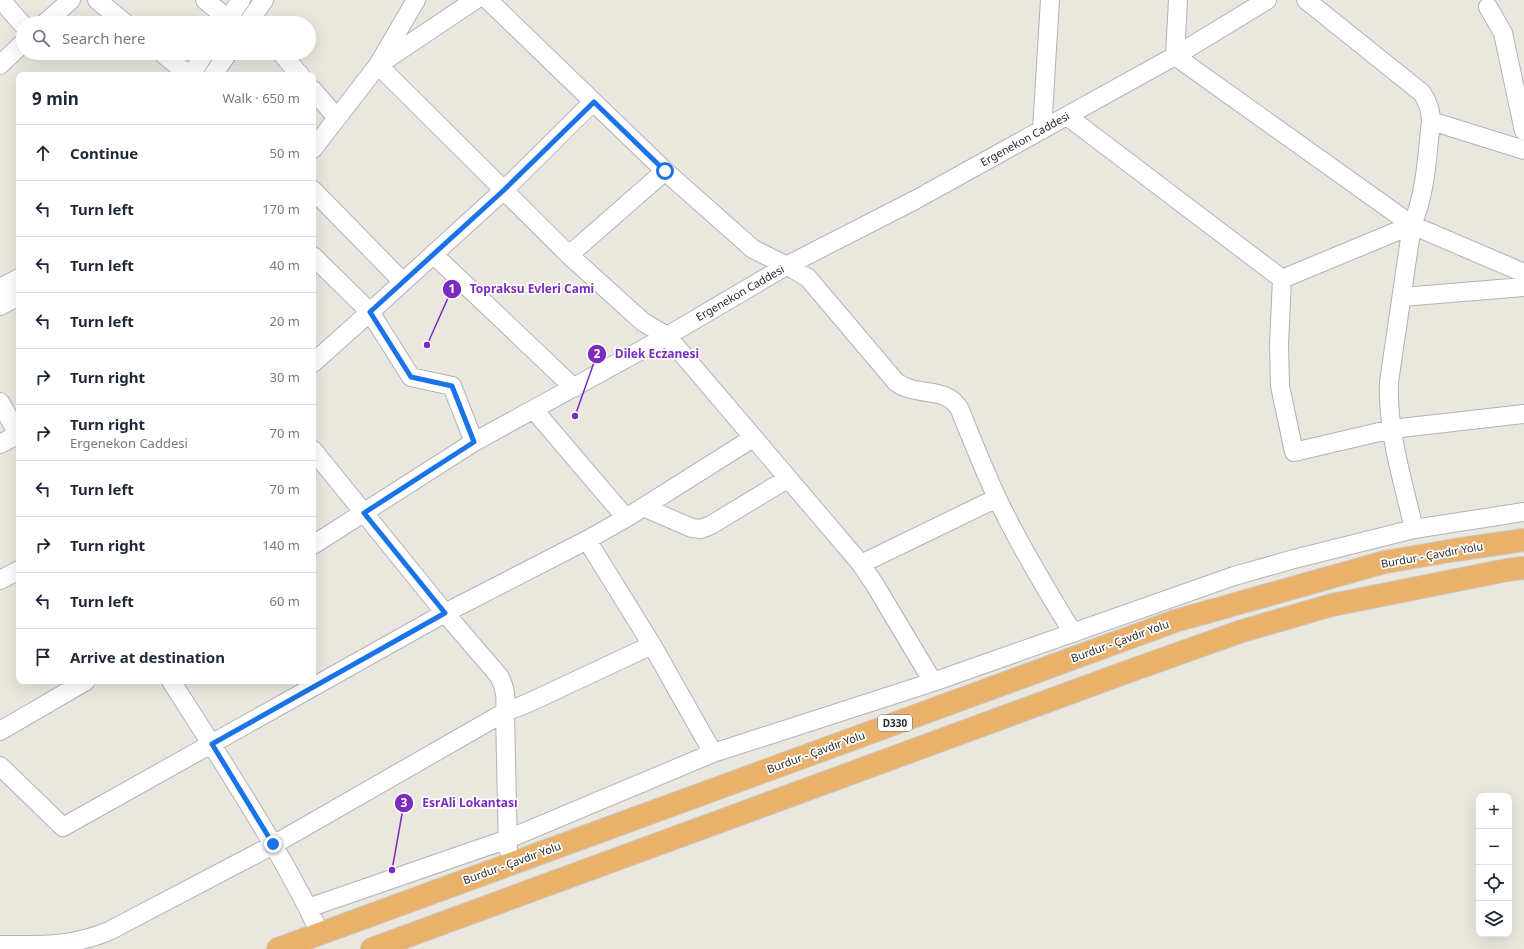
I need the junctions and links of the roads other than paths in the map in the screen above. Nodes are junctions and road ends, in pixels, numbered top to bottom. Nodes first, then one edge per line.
1 (1, 0) edge
2 (71, 0) edge
3 (97, 0) edge
4 (205, 0) edge
5 (241, 0) edge
6 (264, 0) edge
7 (416, 0) edge
8 (475, 0) edge
9 (488, 0) edge
10 (1050, 0) edge
11 (1178, 0) edge
12 (1267, 0) edge
13 (1306, 0) edge
14 (1490, 2) edge
15 (53, 16) edge
16 (116, 16) edge
17 (222, 16) edge
18 (230, 16) edge
19 (255, 16) edge
20 (16, 17) edge
21 (16, 50) edge
22 (1175, 56) junction
23 (171, 60) edge
24 (200, 60) edge
25 (223, 60) edge
26 (287, 60) edge
27 (0, 65) edge
28 (378, 65) junction
29 (186, 72) edge
30 (192, 72) edge
31 (215, 72) edge
32 (297, 72) edge
33 (316, 94) edge
34 (594, 102) junction
35 (1067, 116) junction
36 (337, 118) junction
37 (1432, 121) junction
38 (1042, 130) junction
39 (1524, 130) edge
40 (316, 145) edge
41 (1524, 150) edge
42 (665, 171) junction
43 (504, 190) junction
44 (316, 193) edge
45 (1412, 225) junction
46 (433, 254) junction
47 (569, 255) junction
48 (316, 259) edge
49 (786, 266) junction
50 (1524, 273) edge
51 (1282, 279) junction
52 (402, 281) junction
53 (1524, 287) edge
54 (1402, 297) junction
55 (16, 298) edge
56 (0, 306) edge
57 (370, 312) junction
58 (667, 336) junction
59 (316, 361) edge
60 (574, 388) junction
61 (0, 402) edge
62 (534, 410) junction
63 (1524, 414) edge
64 (16, 429) edge
65 (1392, 429) junction
66 (16, 436) edge
67 (753, 438) junction
68 (474, 442) junction
69 (0, 444) edge
70 (316, 454) edge
71 (787, 479) junction
72 (997, 498) junction
73 (643, 507) junction
74 (1524, 512) edge
75 (364, 513) junction
76 (626, 518) junction
77 (1414, 529) junction
78 (587, 540) junction
79 (1524, 540) edge
80 (316, 543) edge
81 (861, 564) junction
82 (1524, 568) edge
83 (16, 572) edge
84 (0, 580) edge
85 (445, 613) junction
86 (1073, 632) junction
87 (652, 645) junction
88 (933, 682) junction
89 (81, 684) edge
90 (173, 684) edge
91 (505, 712) junction
92 (0, 731) edge
93 (212, 744) junction
94 (713, 753) junction
95 (0, 766) edge
96 (508, 839) junction
97 (273, 844) junction
98 (509, 865) junction
99 (308, 908) junction
100 (320, 934) junction
101 (2, 945) edge
102 (278, 949) edge
103 (372, 949) edge

1 - 20 street
2 - 15 street
3 - 16 street
4 - 17 street
5 - 18 street
6 - 19 street
7 - 28 street
8 - 28 street
9 - 34 street
10 - 38 street
11 - 22 street
12 - 22 street, Ergenekon Caddesi
13 - 37 street
14 - 39 street
21 - 27 street
22 - 35 street, Ergenekon Caddesi
22 - 45 street
23 - 29 street
24 - 30 street
25 - 31 street
26 - 32 street
28 - 36 street
28 - 43 street
33 - 36 street
34 - 42 street
34 - 43 street
35 - 38 street, Ergenekon Caddesi
35 - 51 street
36 - 40 street
37 - 41 street
37 - 45 street
38 - 49 street, Ergenekon Caddesi
42 - 47 street
42 - 49 street
43 - 46 street
43 - 47 street
44 - 52 street
45 - 50 street
45 - 51 street
45 - 54 street
46 - 52 street
46 - 60 street
47 - 58 street
48 - 57 street
49 - 58 street, Ergenekon Caddesi
49 - 72 street
51 - 65 street
52 - 57 street
53 - 54 street
54 - 65 street
55 - 56 street
57 - 59 street
57 - 68 street
58 - 60 street, Ergenekon Caddesi
58 - 67 street
60 - 62 street, Ergenekon Caddesi
61 - 64 street
62 - 68 street, Ergenekon Caddesi
62 - 76 street
63 - 65 street
65 - 77 street
66 - 69 street
67 - 71 street
67 - 73 street
68 - 75 street, Ergenekon Caddesi
70 - 75 street
71 - 73 street
71 - 81 street
72 - 81 street
72 - 86 street
73 - 76 street
74 - 77 street
75 - 80 street, Ergenekon Caddesi
75 - 85 street
76 - 78 street
77 - 86 street
78 - 85 street
78 - 87 street
79 - 98 highway, Burdur - Çavdır Yolu / D330
81 - 88 street
82 - 103 highway
83 - 84 street
85 - 91 street
85 - 93 street
86 - 88 street
87 - 91 street
87 - 94 street
88 - 94 street
89 - 92 street
90 - 93 street
91 - 96 street
91 - 97 street
93 - 95 street
93 - 97 street
94 - 96 street
96 - 98 street
96 - 99 street
97 - 99 street
97 - 101 street
98 - 100 highway, Burdur - Çavdır Yolu / D330
99 - 100 street
100 - 102 highway, Burdur - Çavdır Yolu / D330

